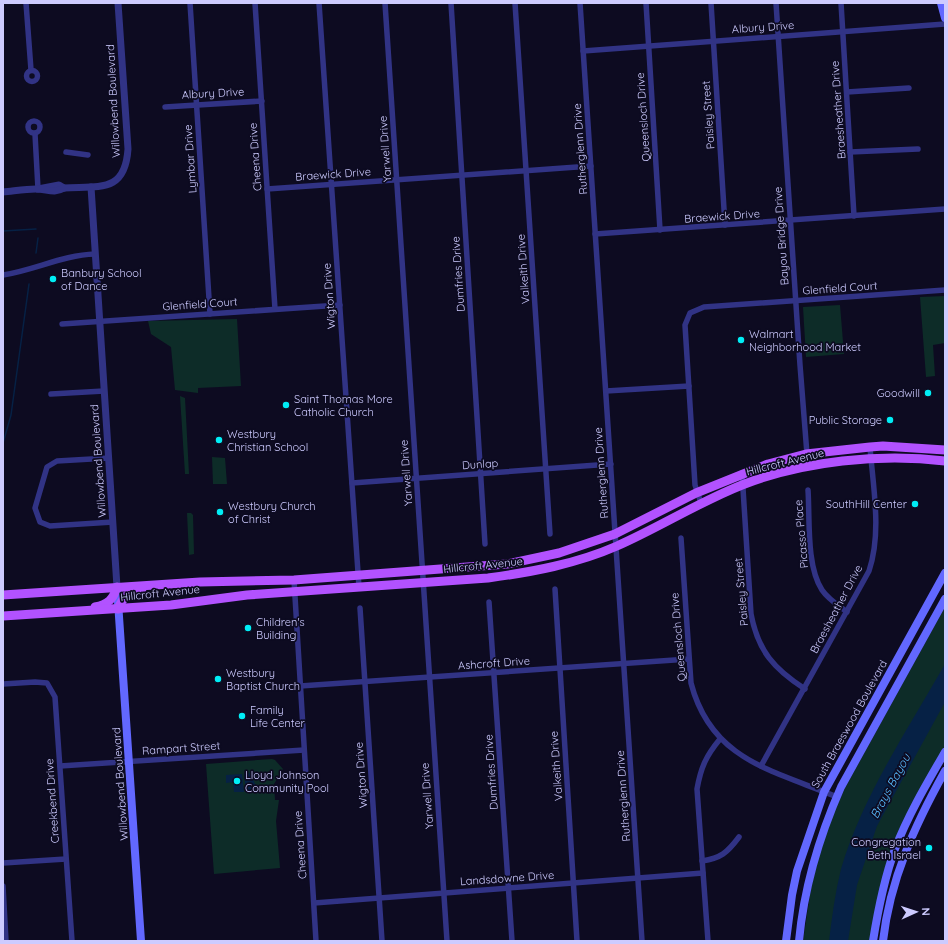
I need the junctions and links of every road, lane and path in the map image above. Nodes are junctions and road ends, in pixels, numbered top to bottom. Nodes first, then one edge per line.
1 (26, 3) edge
2 (118, 3) edge
3 (190, 3) edge
4 (256, 3) edge
5 (319, 3) edge
6 (385, 3) edge
7 (451, 3) edge
8 (515, 3) edge
9 (580, 3) edge
10 (646, 3) edge
11 (711, 3) edge
12 (776, 3) edge
13 (841, 3) edge
14 (941, 3) edge
15 (945, 18) edge
16 (945, 24) edge
17 (843, 32) junction
18 (778, 37) junction
19 (714, 41) junction
20 (649, 46) junction
21 (583, 51) junction
22 (32, 70) dead end
23 (909, 88) dead end
24 (846, 92) junction
25 (262, 101) junction
26 (196, 105) junction
27 (166, 107) dead end
28 (35, 134) dead end
29 (918, 149) dead end
30 (66, 152) dead end
31 (850, 152) junction
32 (88, 155) dead end
33 (591, 166) junction
34 (526, 170) junction
35 (462, 175) junction
36 (397, 180) junction
37 (332, 184) junction
38 (91, 187) junction
39 (38, 189) junction
40 (267, 189) junction
41 (3, 192) edge
42 (945, 209) edge
43 (854, 216) junction
44 (790, 221) junction
45 (726, 225) junction
46 (660, 230) junction
47 (595, 234) junction
48 (95, 254) junction
49 (3, 275) edge
50 (945, 290) edge
51 (796, 301) junction
52 (340, 305) junction
53 (275, 309) junction
54 (210, 314) junction
55 (100, 322) junction
56 (62, 324) dead end
57 (689, 386) junction
58 (104, 391) junction
59 (606, 391) junction
60 (51, 394) dead end
61 (870, 447) junction
62 (934, 448) junction
63 (945, 450) edge
64 (806, 454) junction
65 (109, 458) junction
66 (871, 459) junction
67 (900, 459) junction
68 (945, 461) edge
69 (611, 464) junction
70 (808, 467) junction
71 (546, 470) junction
72 (742, 473) junction
73 (480, 474) junction
74 (417, 478) junction
75 (352, 483) junction
76 (743, 485) junction
77 (808, 490) dead end
78 (696, 493) junction
79 (701, 503) junction
80 (113, 522) junction
81 (550, 534) dead end
82 (615, 534) junction
83 (681, 538) dead end
84 (485, 544) dead end
85 (616, 546) junction
86 (423, 571) junction
87 (358, 575) junction
88 (944, 579) edge
89 (294, 580) junction
90 (423, 583) junction
91 (160, 584) junction
92 (117, 587) junction
93 (358, 587) junction
94 (555, 589) dead end
95 (294, 592) junction
96 (3, 595) edge
97 (945, 599) edge
98 (489, 602) dead end
99 (360, 608) dead end
100 (118, 609) junction
101 (72, 612) junction
102 (847, 612) junction
103 (3, 616) edge
104 (689, 659) junction
105 (624, 663) junction
106 (560, 668) junction
107 (494, 672) junction
108 (430, 677) junction
109 (365, 682) junction
110 (3, 684) edge
111 (883, 684) junction
112 (300, 686) junction
113 (804, 689) junction
114 (894, 690) junction
115 (720, 739) junction
116 (304, 750) junction
117 (945, 752) edge
118 (130, 761) junction
119 (60, 766) junction
120 (761, 766) junction
121 (945, 771) edge
122 (929, 780) junction
123 (937, 785) junction
124 (824, 792) junction
125 (836, 797) junction
126 (739, 837) dead end
127 (66, 859) junction
128 (702, 861) junction
129 (3, 863) edge
130 (703, 873) junction
131 (638, 878) junction
132 (574, 883) junction
133 (3, 886) edge
134 (508, 888) junction
135 (444, 893) junction
136 (379, 898) junction
137 (314, 903) junction
138 (786, 937) edge
139 (799, 938) edge
140 (6, 941) edge
141 (72, 941) edge
142 (141, 941) edge
143 (316, 941) edge
144 (382, 941) edge
145 (447, 941) edge
146 (512, 941) edge
147 (577, 941) edge
148 (642, 941) edge
149 (708, 941) edge
150 (873, 941) edge
151 (883, 941) edge

1 - 22 street
2 - 38 street, Willowbend Boulevard
3 - 26 street, Lymbar Drive
4 - 25 street, Cheena Drive
5 - 37 street, Wigton Drive
6 - 36 street, Yarwell Drive
7 - 35 street, Dumfries Drive
8 - 34 street, Valkeith Drive
9 - 21 street, Rutherglenn Drive
10 - 20 street, Queensloch Drive
11 - 19 street, Paisley Street
12 - 18 street, Bayou Bridge Drive
13 - 17 street, Braesheather Drive
14 - 15 main road
16 - 17 street, Albury Drive
17 - 18 street, Albury Drive
17 - 24 street, Braesheather Drive
18 - 19 street, Albury Drive
18 - 44 street, Bayou Bridge Drive
19 - 20 street, Albury Drive
19 - 45 street, Paisley Street
20 - 21 street, Albury Drive
20 - 46 street, Queensloch Drive
21 - 33 street, Rutherglenn Drive
23 - 24 street
24 - 31 street, Braesheather Drive
25 - 26 street, Albury Drive
25 - 40 street, Cheena Drive
26 - 27 street, Albury Drive
26 - 54 street, Lymbar Drive
28 - 39 street
29 - 31 street
30 - 32 street
31 - 43 street, Braesheather Drive
33 - 34 street, Braewick Drive
33 - 47 street, Rutherglenn Drive
34 - 35 street, Braewick Drive
34 - 71 street, Valkeith Drive
35 - 36 street, Braewick Drive
35 - 73 street, Dumfries Drive
36 - 37 street, Braewick Drive
36 - 74 street, Yarwell Drive
37 - 40 street, Braewick Drive
37 - 52 street, Wigton Drive
38 - 39 street
38 - 48 street, Willowbend Boulevard
39 - 41 street
40 - 53 street, Cheena Drive
42 - 43 street, Braewick Drive
43 - 44 street, Braewick Drive
44 - 45 street, Braewick Drive
44 - 51 street, Bayou Bridge Drive
45 - 46 street, Braewick Drive
46 - 47 street, Braewick Drive
47 - 59 street, Rutherglenn Drive
48 - 49 street
48 - 55 street, Willowbend Boulevard
50 - 51 street, Glenfield Court
51 - 57 street, Glenfield Court
51 - 64 street, Bayou Bridge Drive
52 - 53 street, Glenfield Court
52 - 75 street, Wigton Drive
53 - 54 street, Glenfield Court
54 - 55 street, Glenfield Court
55 - 56 street, Glenfield Court
55 - 58 street, Willowbend Boulevard
57 - 59 street
57 - 78 street
58 - 60 street
58 - 65 street, Willowbend Boulevard
59 - 69 street, Rutherglenn Drive
61 - 62 main road, Hillcroft Avenue
61 - 64 main road, Hillcroft Avenue
61 - 66 street, Braesheather Drive
62 - 63 main road, Hillcroft Avenue
62 - 67 main road
64 - 70 street, Bayou Bridge Drive
64 - 72 main road, Hillcroft Avenue
65 - 80 street, Willowbend Boulevard
65 - 80 street
66 - 67 main road, Hillcroft Avenue
66 - 70 main road, Hillcroft Avenue
66 - 102 street, Braesheather Drive
67 - 68 main road, Hillcroft Avenue
69 - 71 street, Dunlap
69 - 82 street, Rutherglenn Drive
70 - 76 main road, Hillcroft Avenue
71 - 73 street, Dunlap
71 - 81 street, Valkeith Drive
72 - 76 street, Paisley Street
72 - 78 main road, Hillcroft Avenue
73 - 74 street, Dunlap
73 - 84 street, Dumfries Drive
74 - 75 street, Dunlap
74 - 86 street, Yarwell Drive
75 - 87 street, Wigton Drive
76 - 79 main road, Hillcroft Avenue
76 - 113 street, Paisley Street
77 - 102 street, Picasso Place
78 - 79 street
78 - 82 main road, Hillcroft Avenue
79 - 85 main road, Hillcroft Avenue
80 - 92 street, Willowbend Boulevard
82 - 85 street, Rutherglenn Drive
82 - 86 main road, Hillcroft Avenue
83 - 104 street, Queensloch Drive
85 - 90 main road, Hillcroft Avenue
85 - 105 street, Rutherglenn Drive
86 - 87 main road, Hillcroft Avenue
86 - 90 street, Yarwell Drive
87 - 89 main road, Hillcroft Avenue
87 - 93 street, Wigton Drive
88 - 111 main road, South Braeswood Boulevard
89 - 91 main road, Hillcroft Avenue
89 - 95 street, Cheena Drive
90 - 93 main road, Hillcroft Avenue
90 - 108 street, Yarwell Drive
91 - 92 main road, Hillcroft Avenue
91 - 100 main road
92 - 96 main road, Hillcroft Avenue
92 - 100 main road, Willowbend Boulevard
92 - 101 main road
93 - 95 main road, Hillcroft Avenue
94 - 106 street, Valkeith Drive
95 - 100 main road, Hillcroft Avenue
95 - 112 street, Cheena Drive
97 - 114 main road, South Braeswood Boulevard
98 - 107 street, Dumfries Drive
99 - 109 street, Wigton Drive
100 - 101 main road, Hillcroft Avenue
100 - 118 main road, Willowbend Boulevard
101 - 103 main road, Hillcroft Avenue
102 - 113 street, Braesheather Drive
104 - 105 street, Ashcroft Drive
104 - 115 street, Queensloch Drive
105 - 106 street, Ashcroft Drive
105 - 131 street, Rutherglenn Drive
106 - 107 street, Ashcroft Drive
106 - 132 street, Valkeith Drive
107 - 108 street, Ashcroft Drive
107 - 134 street, Dumfries Drive
108 - 109 street, Ashcroft Drive
108 - 135 street, Yarwell Drive
109 - 112 street, Ashcroft Drive
109 - 136 street, Wigton Drive
110 - 119 street, Creekbend Drive
111 - 114 main road
111 - 124 main road, South Braeswood Boulevard
112 - 116 street, Cheena Drive
113 - 120 street, Braesheather Drive
114 - 125 main road, South Braeswood Boulevard
115 - 120 street, Queensloch Drive
115 - 128 street
116 - 118 street, Rampart Street
116 - 137 street, Cheena Drive
117 - 122 main road
118 - 119 street, Rampart Street
118 - 142 main road, Willowbend Boulevard
119 - 127 street, Creekbend Drive
120 - 124 street, Queensloch Drive
121 - 123 main road
122 - 123 main road
122 - 150 main road
123 - 151 main road
124 - 125 street, Queensloch Drive
124 - 138 main road, South Braeswood Boulevard
125 - 139 main road, South Braeswood Boulevard
126 - 128 street
127 - 129 street
127 - 141 street, Creekbend Drive
128 - 130 street
130 - 131 street, Landsdowne Drive
130 - 149 street
131 - 132 street, Landsdowne Drive
131 - 148 street, Rutherglenn Drive
132 - 134 street, Landsdowne Drive
132 - 147 street, Valkeith Drive
133 - 140 street
134 - 135 street, Landsdowne Drive
134 - 146 street, Dumfries Drive
135 - 136 street, Landsdowne Drive
135 - 145 street, Yarwell Drive
136 - 137 street, Landsdowne Drive
136 - 144 street, Wigton Drive
137 - 143 street, Cheena Drive
138 - 139 main road

